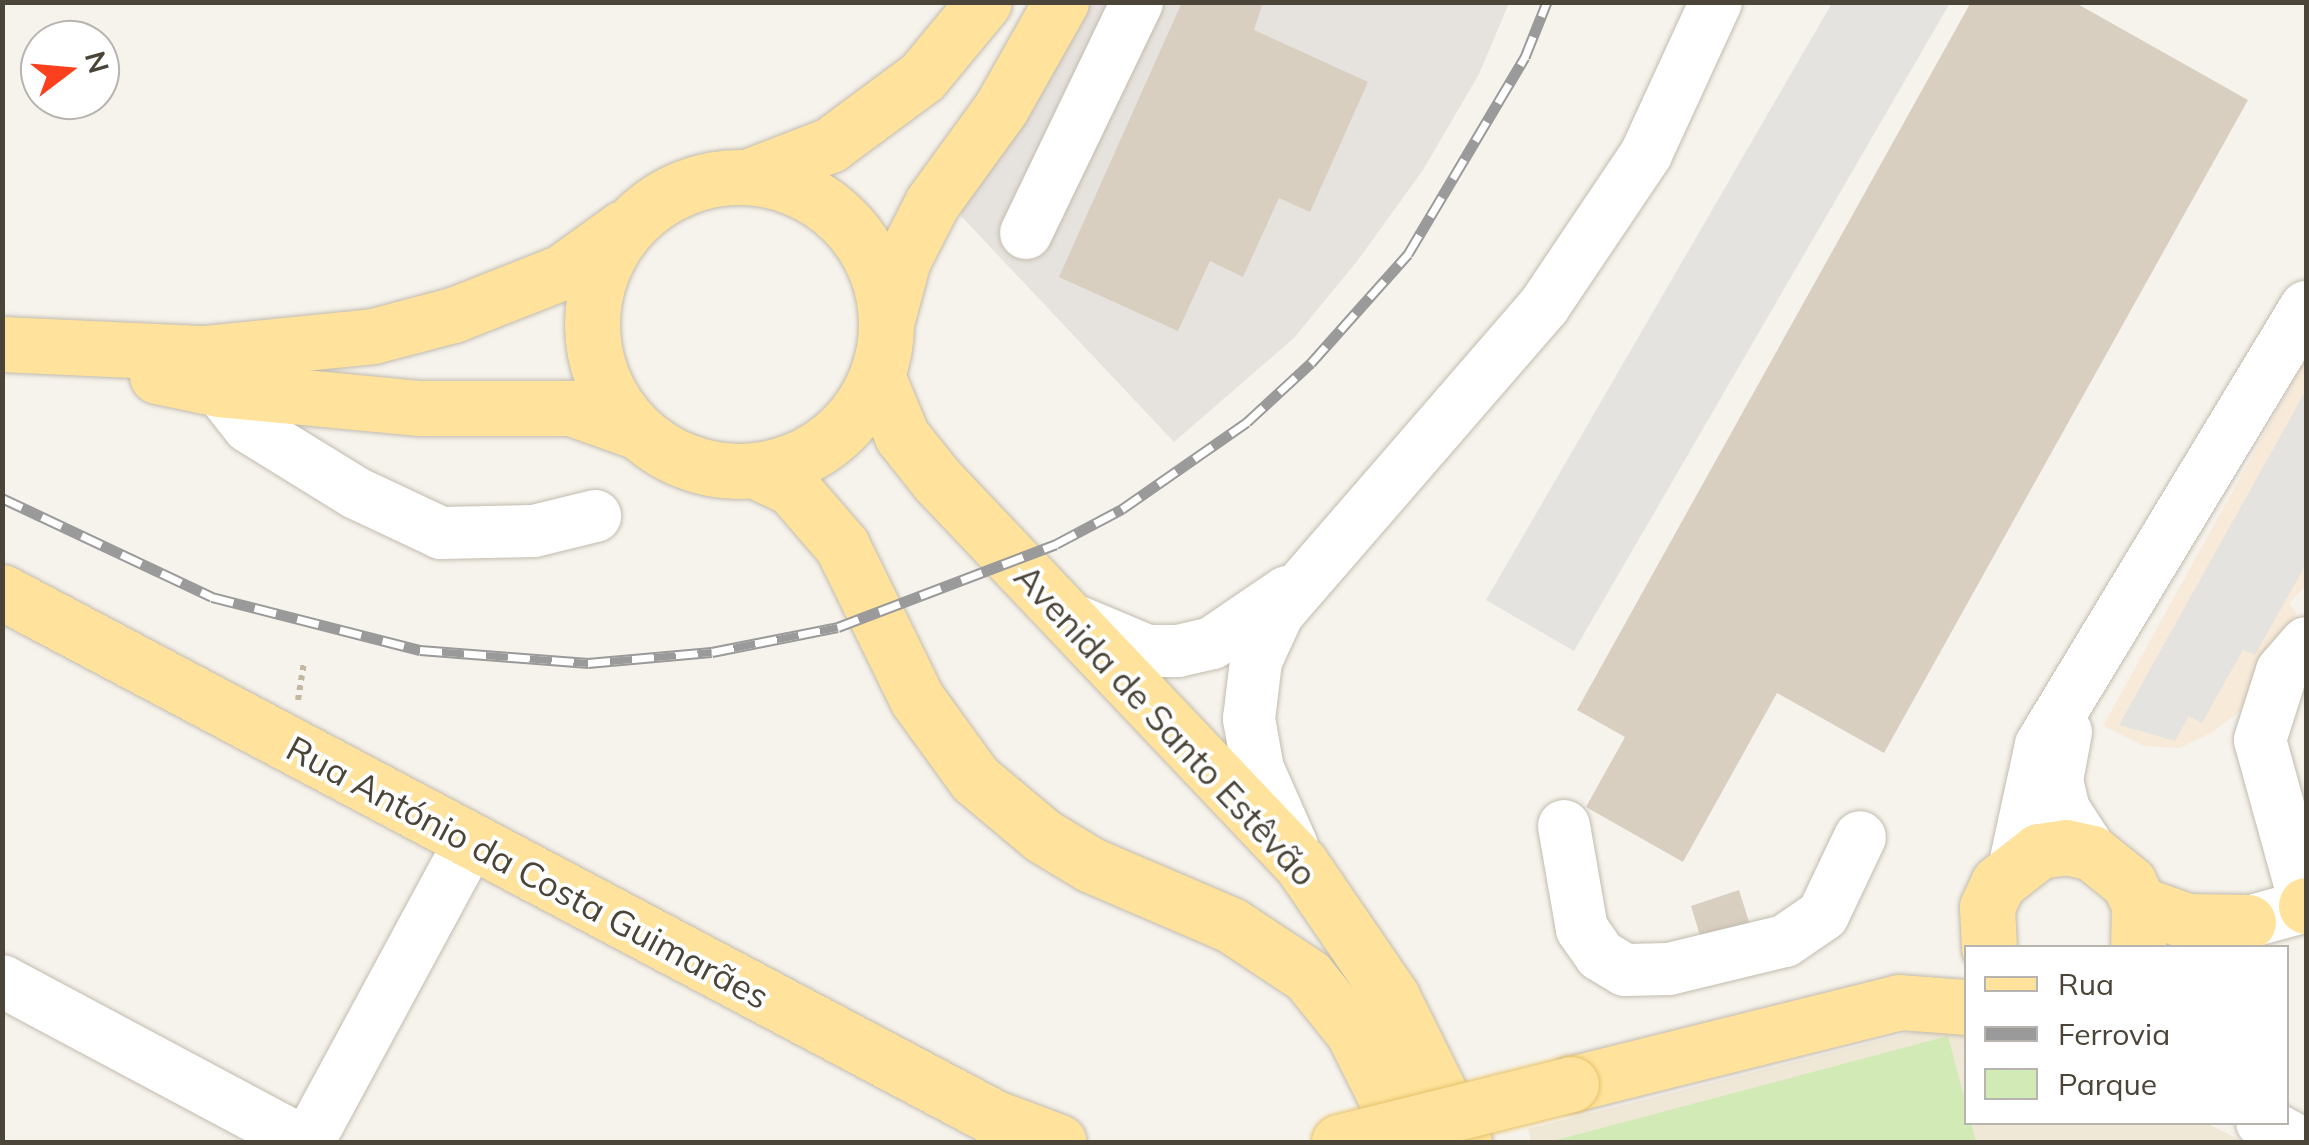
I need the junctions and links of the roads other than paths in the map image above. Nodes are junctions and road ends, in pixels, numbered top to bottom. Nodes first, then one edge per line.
1 (984, 2) edge
2 (1061, 2) edge
3 (1137, 2) edge
4 (1716, 2) edge
5 (750, 176) junction
6 (633, 220) junction
7 (1026, 234) dead end
8 (2306, 307) edge
9 (886, 322) junction
10 (2, 344) edge
11 (878, 376) junction
12 (220, 389) junction
13 (636, 431) junction
14 (756, 471) junction
15 (595, 516) dead end
16 (1296, 585) junction
17 (2, 592) edge
18 (1070, 619) junction
19 (2306, 643) edge
20 (2090, 670) junction
21 (1564, 826) dead end
22 (1860, 837) dead end
23 (470, 842) junction
24 (2092, 852) junction
25 (1301, 864) junction
26 (2015, 864) junction
27 (2306, 906) edge
28 (2248, 922) junction
29 (2139, 926) edge
30 (1978, 945) edge
31 (2192, 945) edge
32 (1964, 955) edge
33 (2, 981) edge
34 (1900, 1002) junction
35 (1964, 1007) edge
36 (2267, 1125) edge
37 (305, 1142) edge
38 (1059, 1142) edge
39 (1339, 1142) edge
40 (1408, 1142) edge
41 (1464, 1142) edge
42 (2298, 1142) edge

1 - 5 main road
2 - 9 main road
3 - 7 street
4 - 16 street
5 - 6 main road
5 - 9 main road
6 - 10 main road
6 - 13 main road
8 - 20 street
9 - 11 main road
10 - 12 main road
11 - 14 main road
11 - 18 main road, Avenida de Santo Estêvão
12 - 13 main road
12 - 15 street
13 - 14 main road
14 - 40 main road
16 - 18 street
16 - 25 street
17 - 23 main road, Rua António da Costa Guimarães
18 - 25 main road, Avenida de Santo Estêvão
19 - 27 street
20 - 24 street
20 - 26 street
21 - 22 street
23 - 37 street
23 - 38 main road, Rua António da Costa Guimarães
24 - 26 main road
24 - 29 main road
25 - 41 main road, Avenida de Santo Estêvão
26 - 30 main road
27 - 28 street
28 - 29 main road
28 - 31 main road
32 - 34 main road
33 - 37 street
34 - 35 main road
34 - 39 main road, bridge
36 - 42 street

